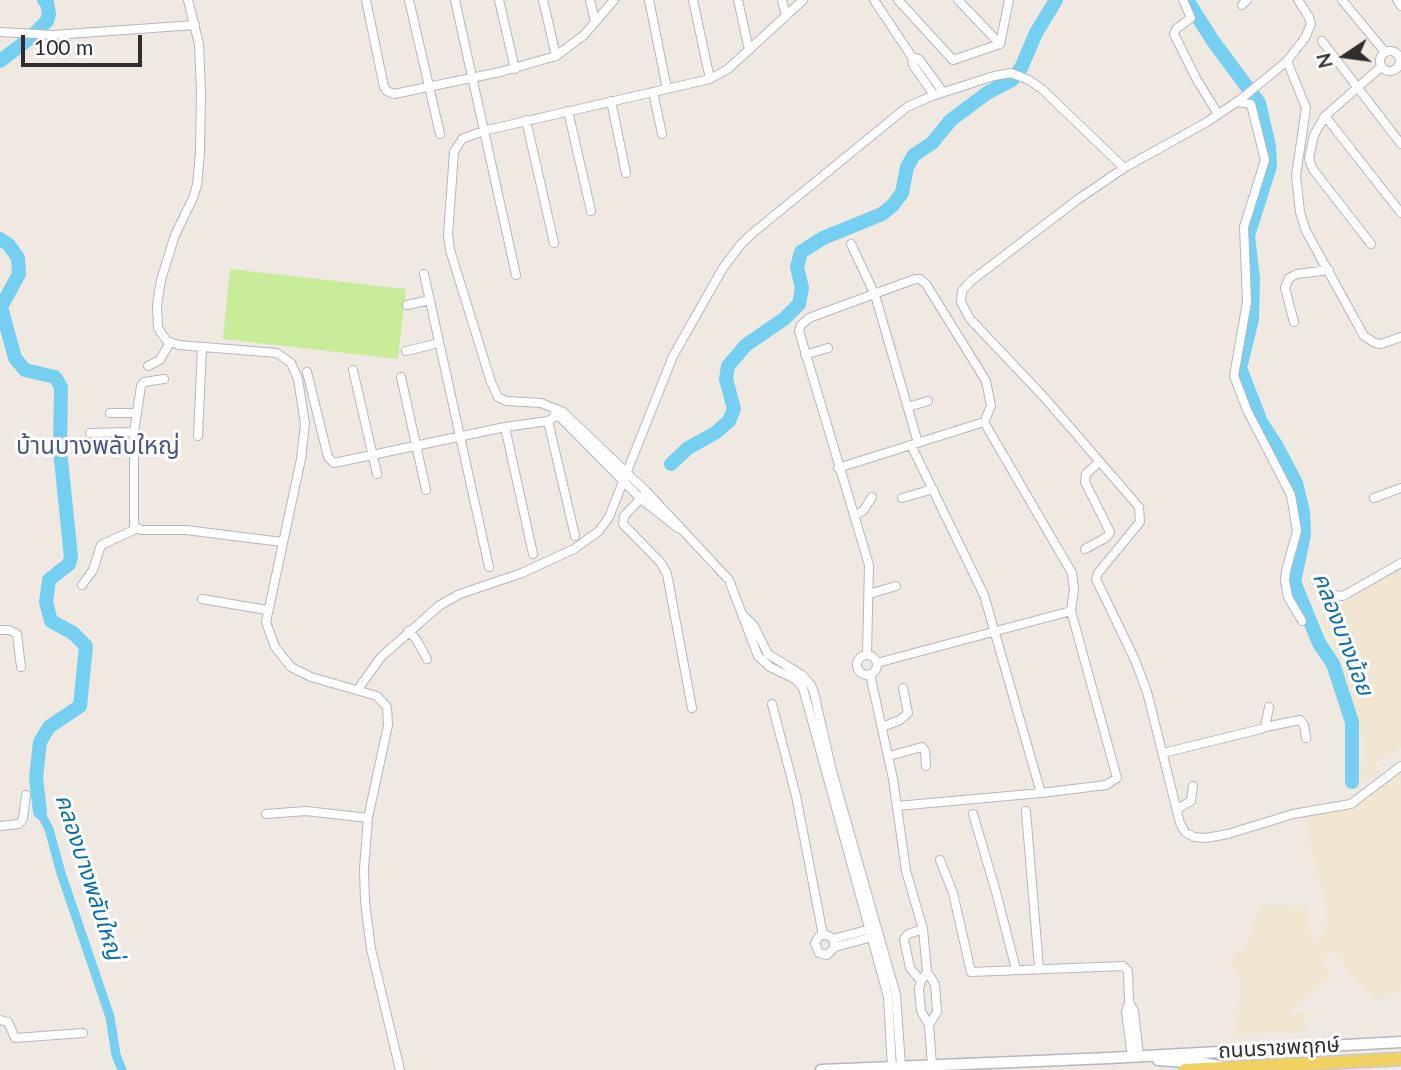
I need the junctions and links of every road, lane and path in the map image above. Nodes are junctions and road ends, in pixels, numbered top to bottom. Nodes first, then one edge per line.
1 (187, 0) edge
2 (366, 0) edge
3 (409, 0) edge
4 (455, 0) edge
5 (499, 0) edge
6 (543, 0) edge
7 (590, 0) edge
8 (614, 0) edge
9 (649, 0) edge
10 (693, 0) edge
11 (738, 0) edge
12 (782, 0) edge
13 (803, 0) edge
14 (874, 0) edge
15 (898, 0) edge
16 (958, 0) edge
17 (1009, 0) edge
18 (1183, 0) edge
19 (1298, 0) edge
20 (1342, 0) edge
21 (1397, 0) edge
22 (1401, 5) edge
23 (786, 16) junction
24 (596, 21) junction
25 (195, 25) junction
26 (0, 32) edge
27 (1322, 41) dead end
28 (1000, 44) junction
29 (749, 50) junction
30 (1385, 52) junction
31 (1399, 52) edge
32 (556, 56) junction
33 (912, 57) junction
34 (1287, 61) junction
35 (1381, 67) junction
36 (514, 69) junction
37 (1399, 72) edge
38 (472, 78) junction
39 (710, 79) junction
40 (429, 87) junction
41 (667, 89) junction
42 (1358, 89) junction
43 (653, 92) junction
44 (943, 92) junction
45 (934, 95) junction
46 (1239, 100) junction
47 (611, 101) junction
48 (568, 111) junction
49 (1218, 114) junction
50 (1325, 116) junction
51 (526, 120) junction
52 (483, 131) junction
53 (440, 134) dead end
54 (662, 134) dead end
55 (1401, 144) edge
56 (1124, 168) junction
57 (626, 173) dead end
58 (591, 211) dead end
59 (1401, 213) edge
60 (554, 243) dead end
61 (851, 244) dead end
62 (1371, 244) dead end
63 (1329, 270) junction
64 (424, 274) dead end
65 (516, 275) dead end
66 (875, 295) junction
67 (429, 300) junction
68 (407, 305) dead end
69 (1294, 322) dead end
70 (1401, 337) edge
71 (170, 342) junction
72 (439, 343) junction
73 (202, 347) junction
74 (828, 348) dead end
75 (406, 351) dead end
76 (805, 355) junction
77 (148, 366) dead end
78 (353, 370) dead end
79 (307, 372) dead end
80 (401, 377) dead end
81 (163, 379) dead end
82 (928, 401) dead end
83 (908, 407) junction
84 (110, 413) dead end
85 (137, 413) junction
86 (560, 415) junction
87 (548, 421) junction
88 (984, 422) junction
89 (505, 427) junction
90 (134, 432) junction
91 (90, 433) dead end
92 (198, 436) dead end
93 (460, 437) junction
94 (915, 444) junction
95 (416, 446) junction
96 (373, 456) junction
97 (1099, 462) junction
98 (838, 468) junction
99 (626, 472) junction
100 (377, 474) dead end
101 (1401, 488) edge
102 (933, 489) junction
103 (426, 490) dead end
104 (644, 495) junction
105 (872, 497) dead end
106 (902, 498) dead end
107 (1374, 498) dead end
108 (854, 516) junction
109 (136, 528) junction
110 (575, 536) dead end
111 (282, 542) junction
112 (1084, 549) dead end
113 (533, 554) dead end
114 (1401, 563) edge
115 (489, 567) dead end
116 (82, 585) dead end
117 (896, 586) dead end
118 (870, 594) junction
119 (1322, 594) dead end
120 (202, 599) dead end
121 (267, 610) junction
122 (1071, 611) junction
123 (1302, 621) dead end
124 (0, 629) edge
125 (408, 631) junction
126 (994, 633) junction
127 (867, 655) junction
128 (427, 659) dead end
129 (877, 663) junction
130 (21, 667) dead end
131 (870, 674) junction
132 (903, 688) dead end
133 (358, 689) junction
134 (772, 704) dead end
135 (1269, 707) dead end
136 (692, 708) dead end
137 (882, 727) junction
138 (1265, 727) junction
139 (1306, 738) dead end
140 (1163, 753) junction
141 (889, 756) junction
142 (926, 765) dead end
143 (1401, 766) edge
144 (1193, 786) dead end
145 (1041, 793) junction
146 (26, 795) dead end
147 (897, 806) junction
148 (1177, 809) junction
149 (1026, 811) dead end
150 (266, 814) dead end
151 (973, 814) dead end
152 (368, 818) junction
153 (0, 826) edge
154 (940, 860) dead end
155 (923, 929) junction
156 (874, 932) junction
157 (823, 935) junction
158 (834, 943) junction
159 (1038, 968) junction
160 (1016, 969) junction
161 (927, 972) junction
162 (921, 981) junction
163 (0, 1020) edge
164 (929, 1025) junction
165 (83, 1033) dead end
166 (1401, 1042) edge
167 (1133, 1057) junction
168 (1401, 1059) edge
169 (932, 1065) junction
170 (897, 1067) junction
171 (1227, 1068) junction
172 (400, 1070) edge
173 (821, 1070) edge
174 (1185, 1070) edge

1 - 25 street
2 - 40 street
3 - 40 street
4 - 38 street
5 - 36 street
6 - 32 street
7 - 24 street
8 - 24 street
9 - 41 street
10 - 39 street
11 - 29 street
12 - 23 street
13 - 23 street
14 - 33 street
15 - 28 street
16 - 28 street
17 - 28 street
18 - 49 street
19 - 34 street
20 - 30 street
21 - 22 street
23 - 29 street
24 - 32 street
25 - 26 street
25 - 71 street
27 - 42 street
29 - 39 street
30 - 31 street
30 - 35 street
31 - 37 street
32 - 36 street
33 - 44 street
33 - 45 street
34 - 46 street
34 - 63 street
35 - 37 street
35 - 42 street
36 - 38 street
38 - 40 street
38 - 52 street
39 - 41 street
40 - 53 street
41 - 43 street
42 - 50 street
42 - 55 street
43 - 47 street
43 - 54 street
44 - 45 street
44 - 56 street
45 - 99 street
46 - 49 street
46 - 123 street
47 - 48 street
47 - 57 street
48 - 51 street
48 - 58 street
49 - 56 street
50 - 59 street
50 - 62 street
51 - 52 street
51 - 60 street
52 - 65 street
52 - 86 street
56 - 97 street
61 - 66 street
63 - 69 street
63 - 70 street
64 - 67 street
66 - 76 street
66 - 83 street
66 - 88 street
67 - 68 street
67 - 72 street
71 - 73 street
71 - 77 street
72 - 75 street
72 - 93 street
73 - 92 street
73 - 111 street
74 - 76 street
76 - 98 street
78 - 96 street
79 - 96 street
80 - 95 street
81 - 85 street
82 - 83 street
83 - 94 street
84 - 85 street
85 - 90 street
86 - 87 street
86 - 99 street
87 - 89 street
87 - 110 street
88 - 94 street
88 - 122 street
89 - 93 street
89 - 113 street
90 - 91 street
90 - 109 street
93 - 95 street
93 - 115 street
94 - 98 street
94 - 102 street
95 - 96 street
95 - 103 street
96 - 100 street
97 - 112 street
97 - 140 street
98 - 108 street
99 - 104 street
99 - 125 street
101 - 107 street
102 - 106 street
102 - 126 street
104 - 136 street
104 - 156 street
105 - 108 street
108 - 118 street
109 - 111 street
109 - 116 street
111 - 121 street
114 - 119 street
117 - 118 street
118 - 127 street
120 - 121 street
121 - 133 street
122 - 126 street
122 - 145 street
124 - 130 street
125 - 128 street
125 - 133 street
126 - 129 street
126 - 145 street
127 - 129 street
127 - 131 street
129 - 131 street
131 - 137 street
132 - 137 street
133 - 152 street
134 - 157 street
135 - 138 street
137 - 141 street
138 - 139 street
138 - 140 street
140 - 148 street
141 - 142 street
141 - 147 street
143 - 148 street
144 - 148 street
145 - 147 street
146 - 153 street
147 - 155 street
149 - 159 street
150 - 152 street
151 - 160 street
152 - 172 street
154 - 160 street
155 - 161 street
155 - 162 street
156 - 158 street
156 - 170 street
157 - 158 street
157 - 158 street
159 - 160 street
159 - 167 street
161 - 162 street
161 - 164 street
162 - 164 street
163 - 165 street
164 - 169 street
166 - 167 main road, ถนนราชพฤกษ์
167 - 169 main road, ถนนราชพฤกษ์
167 - 171 main road
168 - 171 main road, ถนนราชพฤกษ์
169 - 170 main road, ถนนราชพฤกษ์
170 - 173 main road, ถนนราชพฤกษ์
171 - 174 main road, ถนนราชพฤกษ์

